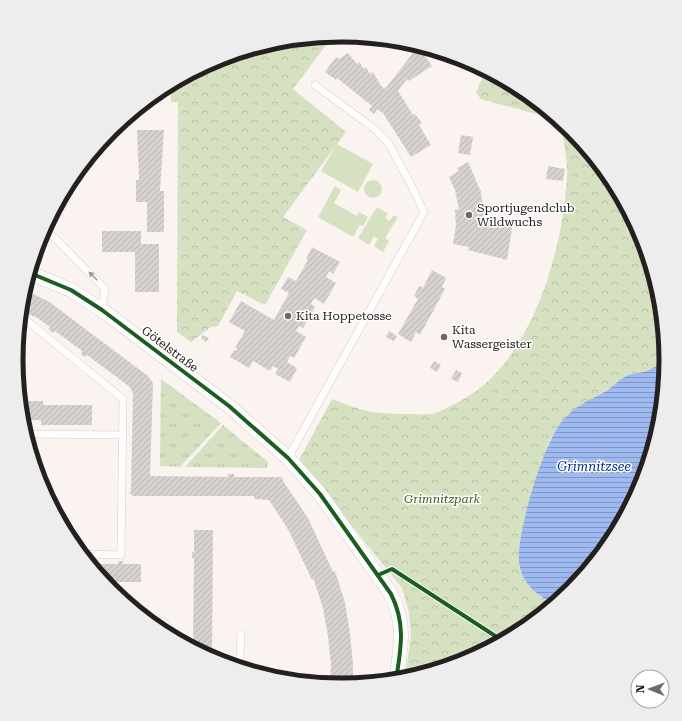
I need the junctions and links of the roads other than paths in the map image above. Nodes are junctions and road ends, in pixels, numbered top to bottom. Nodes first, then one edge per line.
1 (315, 85) dead end
2 (49, 234) edge
3 (35, 275) edge
4 (102, 310) junction
5 (26, 320) edge
6 (32, 434) edge
7 (123, 435) junction
8 (288, 458) junction
9 (89, 554) edge
10 (241, 634) dead end
11 (239, 662) edge
12 (397, 673) edge

1 - 8 lane
4 -> 2 lane
3 - 4 street, Götelstraße
4 - 8 street, Götelstraße
5 - 7 lane
6 - 7 lane
7 - 9 lane
8 - 12 street, Götelstraße
10 - 11 lane

